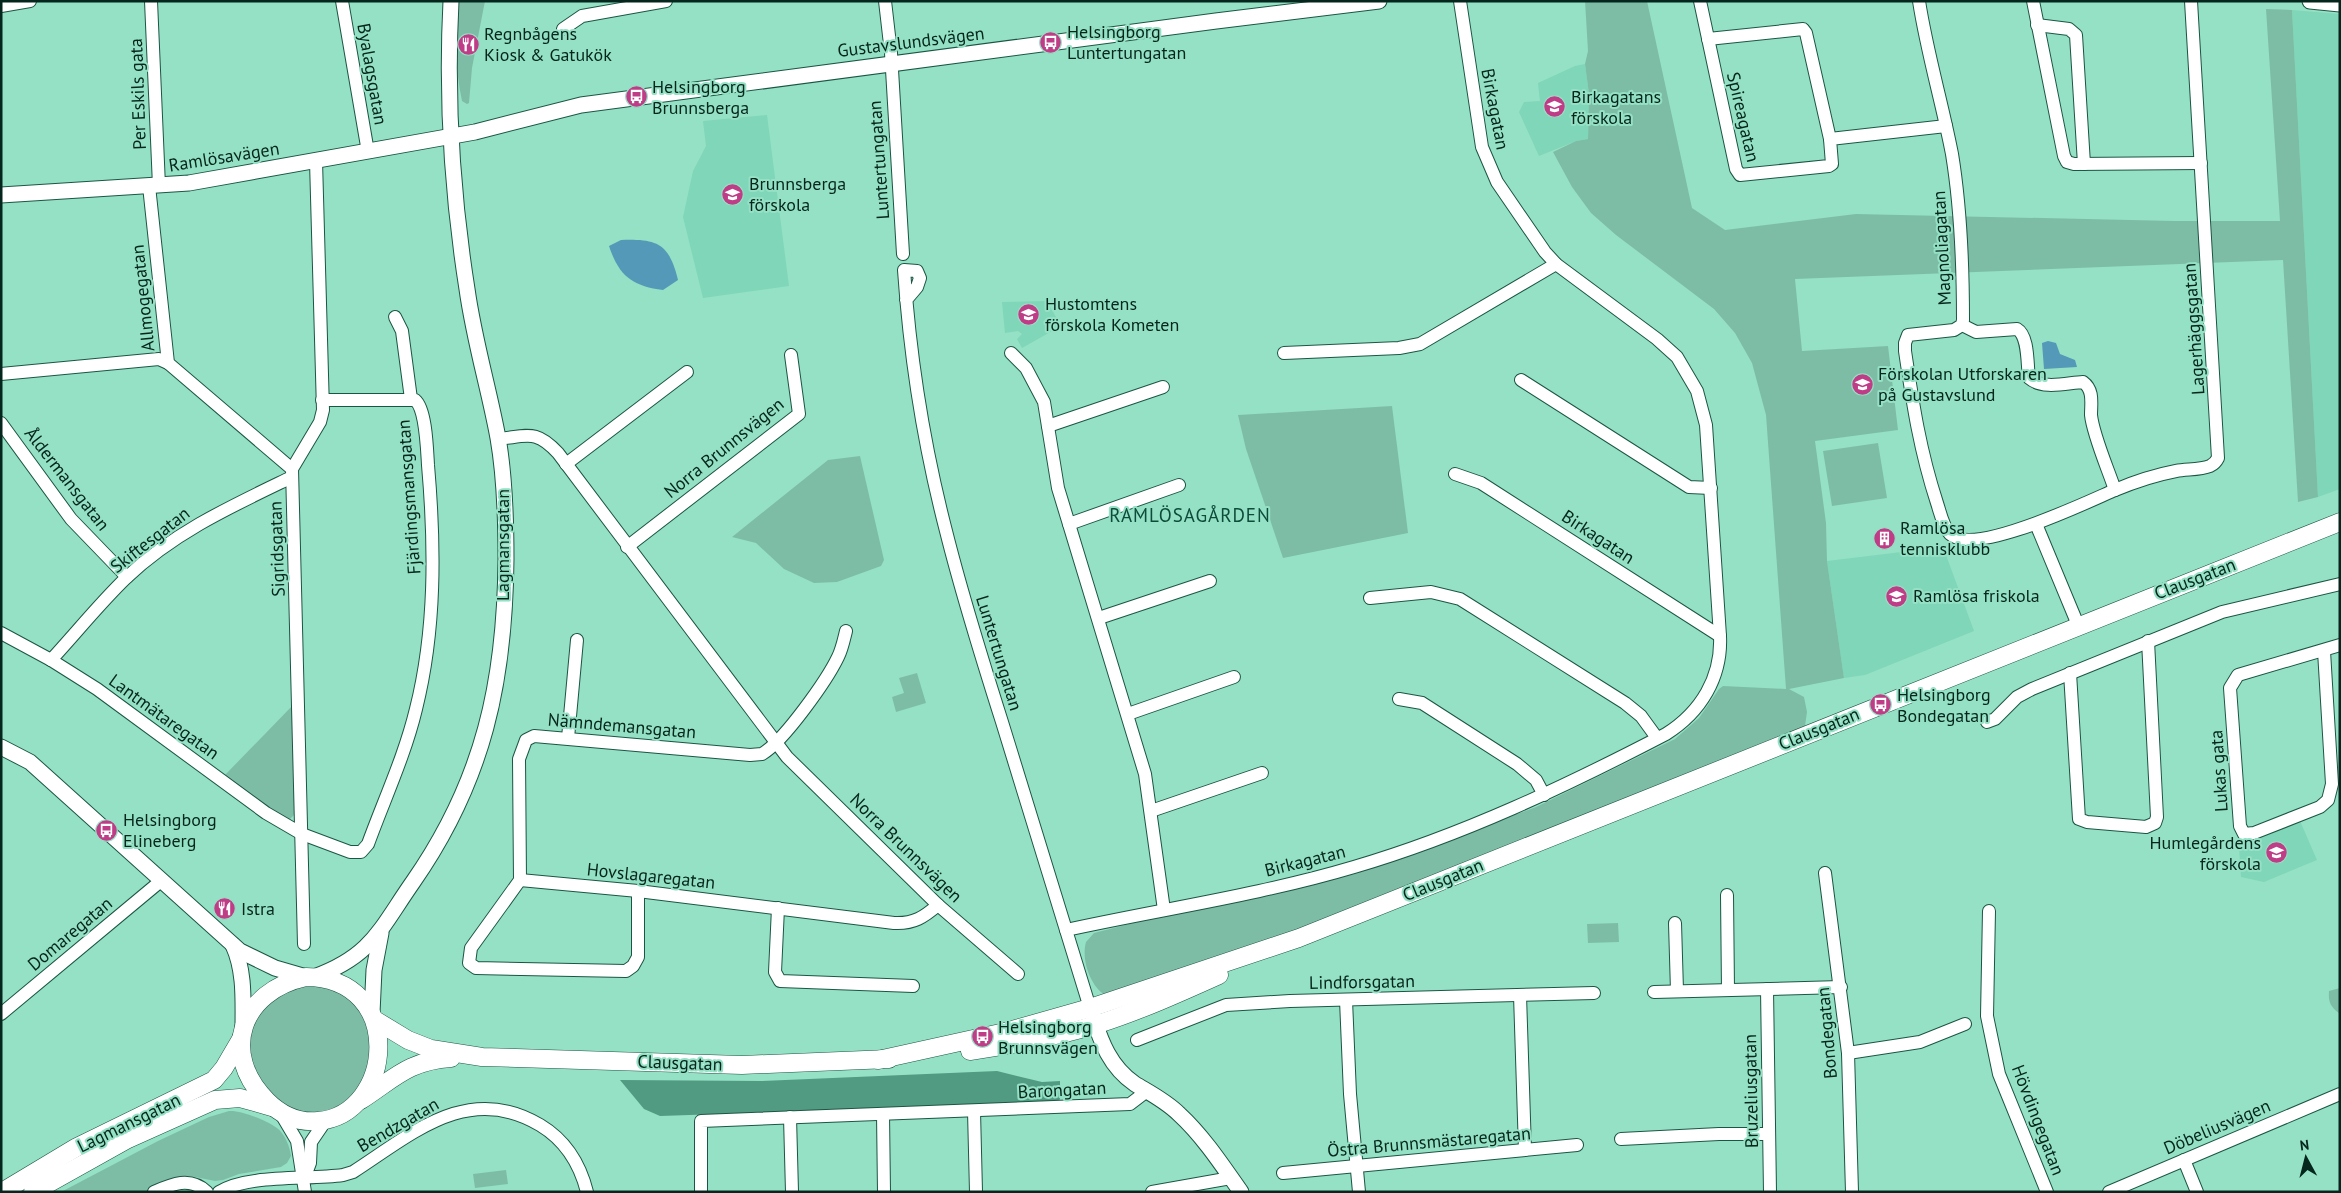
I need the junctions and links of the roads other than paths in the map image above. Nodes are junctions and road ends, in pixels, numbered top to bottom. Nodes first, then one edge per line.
1 (30, 1) edge
2 (151, 1) edge
3 (342, 1) edge
4 (451, 1) edge
5 (666, 1) edge
6 (886, 1) edge
7 (1379, 1) edge
8 (1460, 1) edge
9 (1700, 1) edge
10 (1919, 1) edge
11 (2033, 1) edge
12 (2191, 1) edge
13 (2310, 1) edge
14 (2340, 4) edge
15 (1, 6) edge
16 (604, 7) edge
17 (2037, 25) junction
18 (563, 29) dead end
19 (1708, 38) junction
20 (891, 64) junction
21 (1946, 126) junction
22 (451, 136) junction
23 (1830, 139) junction
24 (368, 152) junction
25 (316, 160) junction
26 (2202, 163) junction
27 (2084, 164) junction
28 (154, 186) junction
29 (1, 195) edge
30 (903, 254) dead end
31 (1556, 264) junction
32 (906, 300) dead end
33 (395, 317) dead end
34 (1962, 325) junction
35 (1011, 353) dead end
36 (1284, 353) dead end
37 (791, 355) dead end
38 (168, 363) junction
39 (687, 372) dead end
40 (1, 374) edge
41 (1521, 380) dead end
42 (1163, 387) dead end
43 (411, 399) junction
44 (322, 400) junction
45 (1, 423) edge
46 (1048, 426) junction
47 (498, 439) junction
48 (566, 464) junction
49 (292, 473) junction
50 (1454, 474) dead end
51 (1179, 485) dead end
52 (1710, 488) junction
53 (2115, 490) junction
54 (2340, 522) edge
55 (1069, 524) junction
56 (2036, 524) junction
57 (627, 546) junction
58 (127, 577) junction
59 (1210, 581) dead end
60 (2340, 584) edge
61 (1370, 598) dead end
62 (1099, 618) junction
63 (2078, 625) junction
64 (846, 631) dead end
65 (1, 633) edge
66 (1720, 636) junction
67 (578, 640) dead end
68 (2148, 641) junction
69 (2340, 645) edge
70 (2324, 651) junction
71 (51, 660) junction
72 (2070, 673) junction
73 (1234, 678) dead end
74 (1400, 699) dead end
75 (1128, 714) junction
76 (1987, 722) dead end
77 (568, 738) junction
78 (1658, 738) junction
79 (775, 742) junction
80 (1, 747) edge
81 (1262, 773) dead end
82 (1544, 795) junction
83 (1151, 811) junction
84 (302, 834) junction
85 (1825, 873) dead end
86 (162, 880) junction
87 (520, 880) junction
88 (638, 891) junction
89 (1727, 895) dead end
90 (938, 904) junction
91 (778, 908) junction
92 (1164, 910) junction
93 (1989, 911) dead end
94 (1675, 923) dead end
95 (381, 930) junction
96 (1066, 930) junction
97 (1299, 938) junction
98 (304, 944) dead end
99 (233, 945) junction
100 (1018, 974) dead end
101 (310, 977) junction
102 (913, 986) dead end
103 (1841, 987) junction
104 (1766, 989) junction
105 (1728, 990) junction
106 (1677, 991) junction
107 (1654, 992) dead end
108 (1594, 993) dead end
109 (1520, 995) junction
110 (1346, 1000) junction
111 (1090, 1008) junction
112 (1, 1014) edge
113 (373, 1017) junction
114 (1966, 1024) dead end
115 (1095, 1025) junction
116 (242, 1034) junction
117 (1137, 1040) dead end
118 (1848, 1053) junction
119 (482, 1057) junction
120 (878, 1060) junction
121 (1147, 1091) junction
122 (2339, 1097) edge
123 (352, 1107) junction
124 (974, 1110) junction
125 (277, 1111) junction
126 (882, 1114) junction
127 (790, 1117) junction
128 (326, 1120) junction
129 (1769, 1134) junction
130 (1622, 1139) dead end
131 (1577, 1145) dead end
132 (1526, 1150) junction
133 (2184, 1160) junction
134 (1358, 1166) junction
135 (1283, 1173) dead end
136 (1231, 1178) junction
137 (304, 1179) junction
138 (2, 1192) edge
139 (33, 1192) edge
140 (154, 1192) edge
141 (207, 1192) edge
142 (219, 1192) edge
143 (305, 1192) edge
144 (587, 1192) edge
145 (701, 1192) edge
146 (792, 1192) edge
147 (884, 1192) edge
148 (976, 1192) edge
149 (1152, 1192) edge
150 (1240, 1192) edge
151 (1359, 1192) edge
152 (1770, 1192) edge
153 (1852, 1192) edge
154 (2047, 1192) edge
155 (2109, 1192) edge
156 (2197, 1192) edge

1 - 15 street
2 - 28 street, Per Eskils gata
3 - 24 street, Byalagsgatan
4 - 22 street, Lagmansgatan
5 - 16 street
6 - 20 street, Luntertungatan
7 - 20 street, Gustavslundsvägen
8 - 31 street, Birkagatan
9 - 19 street, Spireagatan
10 - 21 street, Magnoliagatan
11 - 17 street
12 - 26 street, Lagerhäggsgatan
13 - 14 street
16 - 18 street
17 - 27 street
17 - 27 street
19 - 23 street, Spireagatan
19 - 23 street, Spireagatan
20 - 22 street, Gustavslundsvägen
20 - 30 street, Luntertungatan
21 - 23 street
21 - 34 street, Magnoliagatan
22 - 24 street, Ramlösavägen
22 - 47 street, Lagmansgatan
24 - 25 street, Ramlösavägen
25 - 28 street, Ramlösavägen
25 - 44 street
26 - 27 street
26 - 53 street, Lagerhäggsgatan
28 - 29 street, Ramlösavägen
28 - 38 street, Allmogegatan
31 - 36 street
31 - 52 street, Birkagatan
32 - 96 street, Luntertungatan
33 - 43 street
34 - 53 street
34 - 56 street, Magnoliagatan
35 - 46 street
37 - 57 street, Norra Brunnsvägen
38 - 40 street
38 - 49 street, Allmogegatan
39 - 48 street
41 - 52 street
42 - 46 street
43 - 44 street, Fjärdingsmansgatan
43 - 84 street, Fjärdingsmansgatan
44 - 49 street
45 - 58 street, Åldermansgatan
46 - 55 street
47 - 48 street, Norra Brunnsvägen
47 - 95 street, Lagmansgatan
48 - 57 street, Norra Brunnsvägen
49 - 58 street, Skiftesgatan
49 - 84 street, Sigridsgatan
50 - 66 street, Birkagatan
51 - 55 street
52 - 66 street, Birkagatan
53 - 56 street, Lagerhäggsgatan
54 - 63 main road, Clausgatan
55 - 62 street
56 - 63 street
57 - 79 street, Norra Brunnsvägen
58 - 71 street, Skiftesgatan
59 - 62 street
60 - 68 street
61 - 78 street
62 - 75 street
63 - 97 main road, Clausgatan
64 - 79 street
65 - 71 street, Lantmätaregatan
66 - 78 street, Birkagatan
67 - 77 street
68 - 72 street
68 - 72 street
69 - 70 street, Lukas gata
70 - 70 street, Lukas gata
71 - 84 street, Lantmätaregatan
72 - 76 street
73 - 75 street
74 - 82 street
75 - 83 street
77 - 79 street, Nämndemansgatan
77 - 87 street, Nämndemansgatan
78 - 82 street, Birkagatan
79 - 90 street, Norra Brunnsvägen
80 - 86 street
81 - 83 street
82 - 92 street, Birkagatan
83 - 92 street
84 - 98 street, Sigridsgatan
85 - 103 street, Bondegatan
86 - 99 street
86 - 112 street, Domaregatan
87 - 88 street, Hovslagaregatan
87 - 88 street
88 - 91 street, Hovslagaregatan
89 - 105 street
90 - 91 street, Hovslagaregatan
90 - 100 street, Norra Brunnsvägen
91 - 102 street
92 - 96 street, Birkagatan
93 - 154 street, Hövdingegatan
94 - 106 street
95 - 101 street, Lagmansgatan
95 - 113 street, Lagmansgatan
96 - 111 street, Luntertungatan
97 - 111 main road, Clausgatan
97 - 115 main road, Clausgatan
99 - 101 street
99 - 116 street
101 - 113 main road
101 - 116 main road
103 - 104 street
103 - 118 street, Bondegatan
104 - 105 street
104 - 129 street, Bruzeliusgatan
105 - 106 street
106 - 107 street
108 - 109 street, Lindforsgatan
109 - 110 street, Lindforsgatan
109 - 132 street
110 - 117 street, Lindforsgatan
110 - 134 street
111 - 115 street
111 - 120 main road, Clausgatan
113 - 119 main road, Clausgatan
113 - 123 main road
114 - 118 street
115 - 120 main road, Clausgatan
115 - 121 street
116 - 125 main road
116 - 138 main road, Lagmansgatan
118 - 153 street, Bondegatan
119 - 120 main road, Clausgatan
119 - 123 main road, Clausgatan
121 - 124 street, Barongatan
121 - 136 street
122 - 133 street, Döbeliusvägen
123 - 128 main road
124 - 126 street, Barongatan
124 - 148 street
125 - 128 main road
125 - 137 street
125 - 139 main road, Lagmansgatan
126 - 127 street, Barongatan
126 - 147 street
127 - 145 street, Barongatan
127 - 146 street
128 - 137 street
129 - 130 street
129 - 152 street, Bruzeliusgatan
131 - 132 street, Östra Brunnsmästaregatan
132 - 134 street, Östra Brunnsmästaregatan
133 - 155 street, Döbeliusvägen
133 - 156 street
134 - 135 street, Östra Brunnsmästaregatan
134 - 151 street
136 - 149 street
136 - 150 street
137 - 142 street, Bendzgatan
137 - 143 street
137 - 144 street, Bendzgatan
140 - 141 street

